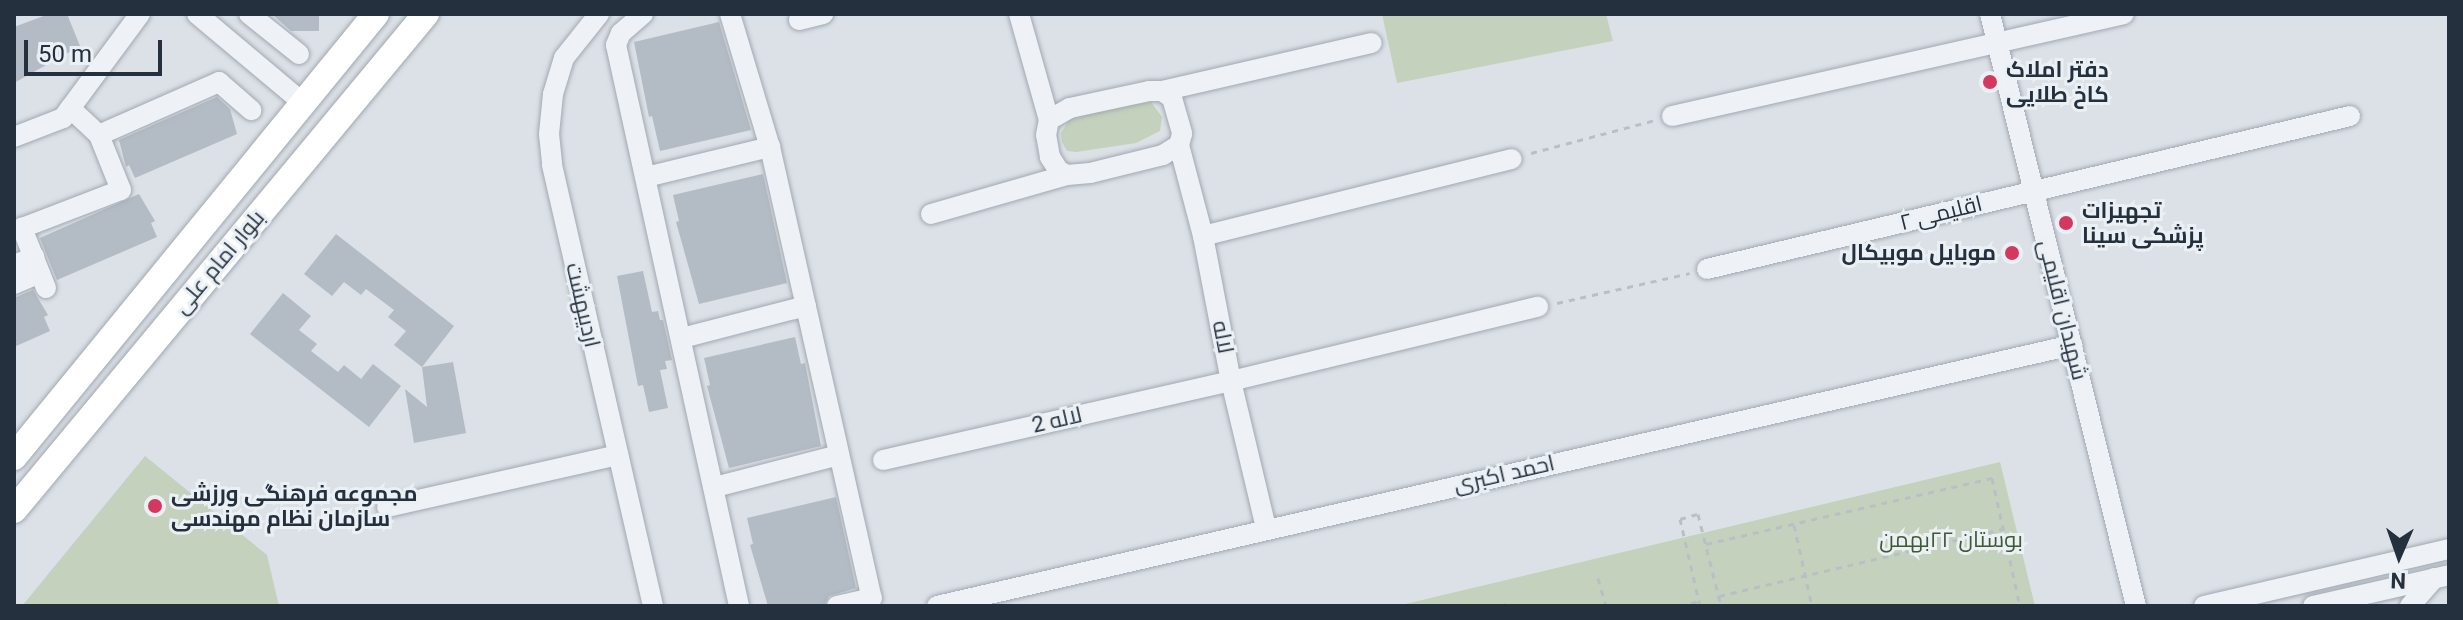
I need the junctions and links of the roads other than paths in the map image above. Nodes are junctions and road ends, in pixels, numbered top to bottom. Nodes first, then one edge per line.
1 (140, 14) edge
2 (197, 14) edge
3 (249, 14) edge
4 (376, 14) edge
5 (426, 14) edge
6 (599, 14) edge
7 (643, 14) edge
8 (730, 14) edge
9 (823, 14) edge
10 (1019, 14) edge
11 (1990, 14) edge
12 (2124, 14) edge
13 (799, 20) dead end
14 (1372, 43) dead end
15 (1998, 43) junction
16 (299, 54) dead end
17 (1162, 91) junction
18 (303, 103) junction
19 (70, 108) junction
20 (251, 110) dead end
21 (1672, 116) road end
22 (2350, 116) dead end
23 (1049, 120) junction
24 (99, 135) junction
25 (14, 137) edge
26 (1179, 145) junction
27 (770, 147) junction
28 (1512, 159) road end
29 (1067, 175) junction
30 (646, 177) junction
31 (2034, 191) junction
32 (931, 214) dead end
33 (1203, 236) junction
34 (14, 265) edge
35 (1707, 269) road end
36 (40, 273) junction
37 (14, 284) edge
38 (806, 306) junction
39 (1538, 307) road end
40 (682, 338) junction
41 (2072, 345) junction
42 (1231, 381) junction
43 (618, 455) junction
44 (839, 455) junction
45 (14, 457) edge
46 (883, 460) dead end
47 (715, 487) junction
48 (387, 507) dead end
49 (14, 510) edge
50 (1266, 528) junction
51 (2449, 549) edge
52 (2389, 563) junction
53 (2441, 576) edge
54 (2396, 597) edge
55 (2345, 599) junction
56 (653, 606) edge
57 (739, 606) edge
58 (837, 606) edge
59 (937, 606) edge
60 (2136, 606) edge
61 (2204, 606) edge
62 (2313, 606) edge
63 (2375, 606) edge
64 (2410, 606) edge

1 - 19 street
2 - 18 street
3 - 16 street
4 - 18 main road, بلوار امام علی
5 - 49 main road, بلوار امام علی
6 - 43 street, اردیبهشت
7 - 30 street
8 - 27 street
9 - 13 street
10 - 23 street
11 - 15 street, شهیدان اقلیمی
12 - 15 street
14 - 17 street
15 - 21 street
15 - 31 street, شهیدان اقلیمی
17 - 23 street
17 - 26 street, لاله
18 - 45 main road, بلوار امام علی
19 - 24 street
19 - 25 street
20 - 24 street
22 - 31 street, اقلیمی ۲
23 - 29 street
24 - 36 street
26 - 29 street
26 - 33 street, لاله
27 - 30 street
27 - 38 street
28 - 33 street
29 - 32 street
30 - 40 street
31 - 35 street, اقلیمی ۲
31 - 41 street, شهیدان اقلیمی
33 - 42 street, لاله
34 - 36 street
36 - 37 street
38 - 40 street
38 - 44 street
39 - 42 street, لاله 2
40 - 47 street
41 - 50 street, احمد اکبری
41 - 60 street, شهیدان اقلیمی
42 - 46 street, لاله 2
42 - 50 street, لاله
43 - 48 street
43 - 56 street, اردیبهشت
44 - 47 street
44 - 58 street
47 - 57 street
50 - 59 street, احمد اکبری
51 - 52 street
52 - 54 street
52 - 61 street
53 - 54 street
53 - 64 street
54 - 55 street
55 - 62 street
55 - 63 street

